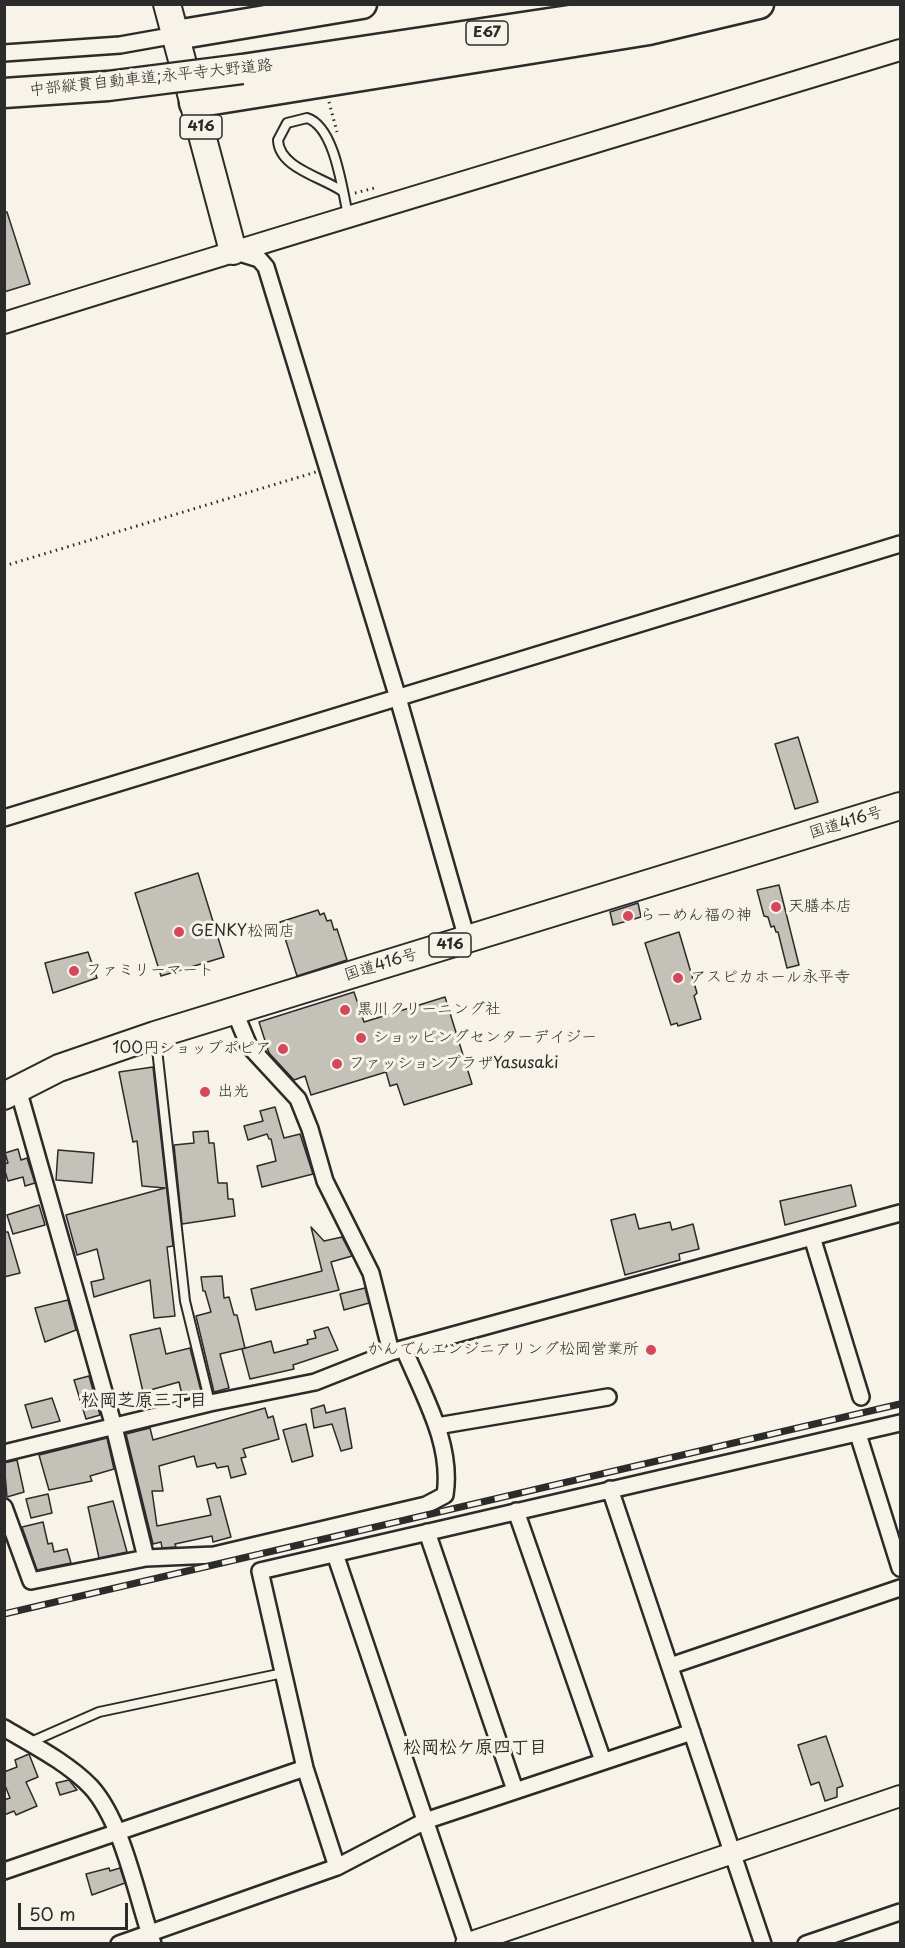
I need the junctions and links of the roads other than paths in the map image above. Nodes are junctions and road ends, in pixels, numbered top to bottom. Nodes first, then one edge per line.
1 (167, 4) edge
2 (362, 4) edge
3 (566, 4) edge
4 (677, 4) edge
5 (759, 4) edge
6 (176, 35) junction
7 (900, 50) edge
8 (4, 53) edge
9 (297, 60) junction
10 (4, 93) edge
11 (194, 103) junction
12 (342, 191) junction
13 (349, 218) junction
14 (233, 251) junction
15 (4, 323) edge
16 (900, 544) edge
17 (398, 698) junction
18 (900, 806) edge
19 (4, 818) edge
20 (467, 939) junction
21 (234, 1010) junction
22 (155, 1035) junction
23 (11, 1093) edge
24 (900, 1213) edge
25 (812, 1237) junction
26 (397, 1350) junction
27 (608, 1397) dead end
28 (861, 1397) dead end
29 (210, 1403) junction
30 (900, 1423) edge
31 (437, 1426) junction
32 (114, 1427) junction
33 (858, 1434) junction
34 (4, 1453) edge
35 (610, 1489) junction
36 (4, 1507) edge
37 (516, 1510) junction
38 (427, 1533) junction
39 (335, 1554) junction
40 (146, 1558) junction
41 (900, 1568) edge
42 (900, 1588) edge
43 (670, 1666) junction
44 (283, 1673) junction
45 (4, 1728) edge
46 (692, 1732) junction
47 (29, 1743) junction
48 (603, 1761) junction
49 (305, 1768) junction
50 (515, 1790) junction
51 (900, 1796) edge
52 (425, 1821) junction
53 (117, 1833) junction
54 (733, 1853) junction
55 (338, 1867) junction
56 (4, 1871) edge
57 (900, 1912) edge
58 (152, 1938) edge
59 (467, 1943) edge
60 (119, 1944) edge
61 (763, 1944) edge
62 (806, 1944) edge

1 - 6 highway, 416
2 - 6 highway
3 - 9 highway, 中部縦貫自動車道;永平寺大野道路 / E67
4 - 9 highway, 中部縦貫自動車道;永平寺大野道路 / E67
5 - 11 highway
6 - 8 street
6 - 11 highway, 416
7 - 13 street
9 - 10 highway, 中部縦貫自動車道;永平寺大野道路 / E67, bridge
11 - 14 highway, 416
12 - 12 lane
12 - 13 lane
13 - 14 street
14 - 15 street
14 - 17 street
16 - 17 street
17 - 19 street
17 - 20 street
18 - 20 highway, 国道416号 / 416
20 - 21 highway, 国道416号 / 416
21 - 22 highway, 国道416号 / 416
21 - 26 street
22 - 23 highway, 国道416号 / 416
22 - 29 lane
23 - 32 street
24 - 25 street
25 - 26 street
25 - 28 street
26 - 29 street
26 - 31 street
27 - 31 street
29 - 32 street
30 - 33 street
31 - 40 street
32 - 34 street
32 - 40 street
33 - 35 street
33 - 41 street
35 - 37 street
35 - 43 street
36 - 40 street
37 - 38 street
37 - 48 street
38 - 39 street
38 - 50 street
39 - 44 street
39 - 52 street
42 - 43 street
43 - 46 street
44 - 47 lane
44 - 49 street
45 - 47 street
46 - 48 street
46 - 54 street
47 - 53 street
48 - 50 street
49 - 53 street
49 - 55 street
50 - 52 street
51 - 54 street
52 - 55 street
52 - 59 street
53 - 56 street
53 - 58 street
54 - 59 street
54 - 61 street
55 - 58 street
57 - 62 street
58 - 60 street

